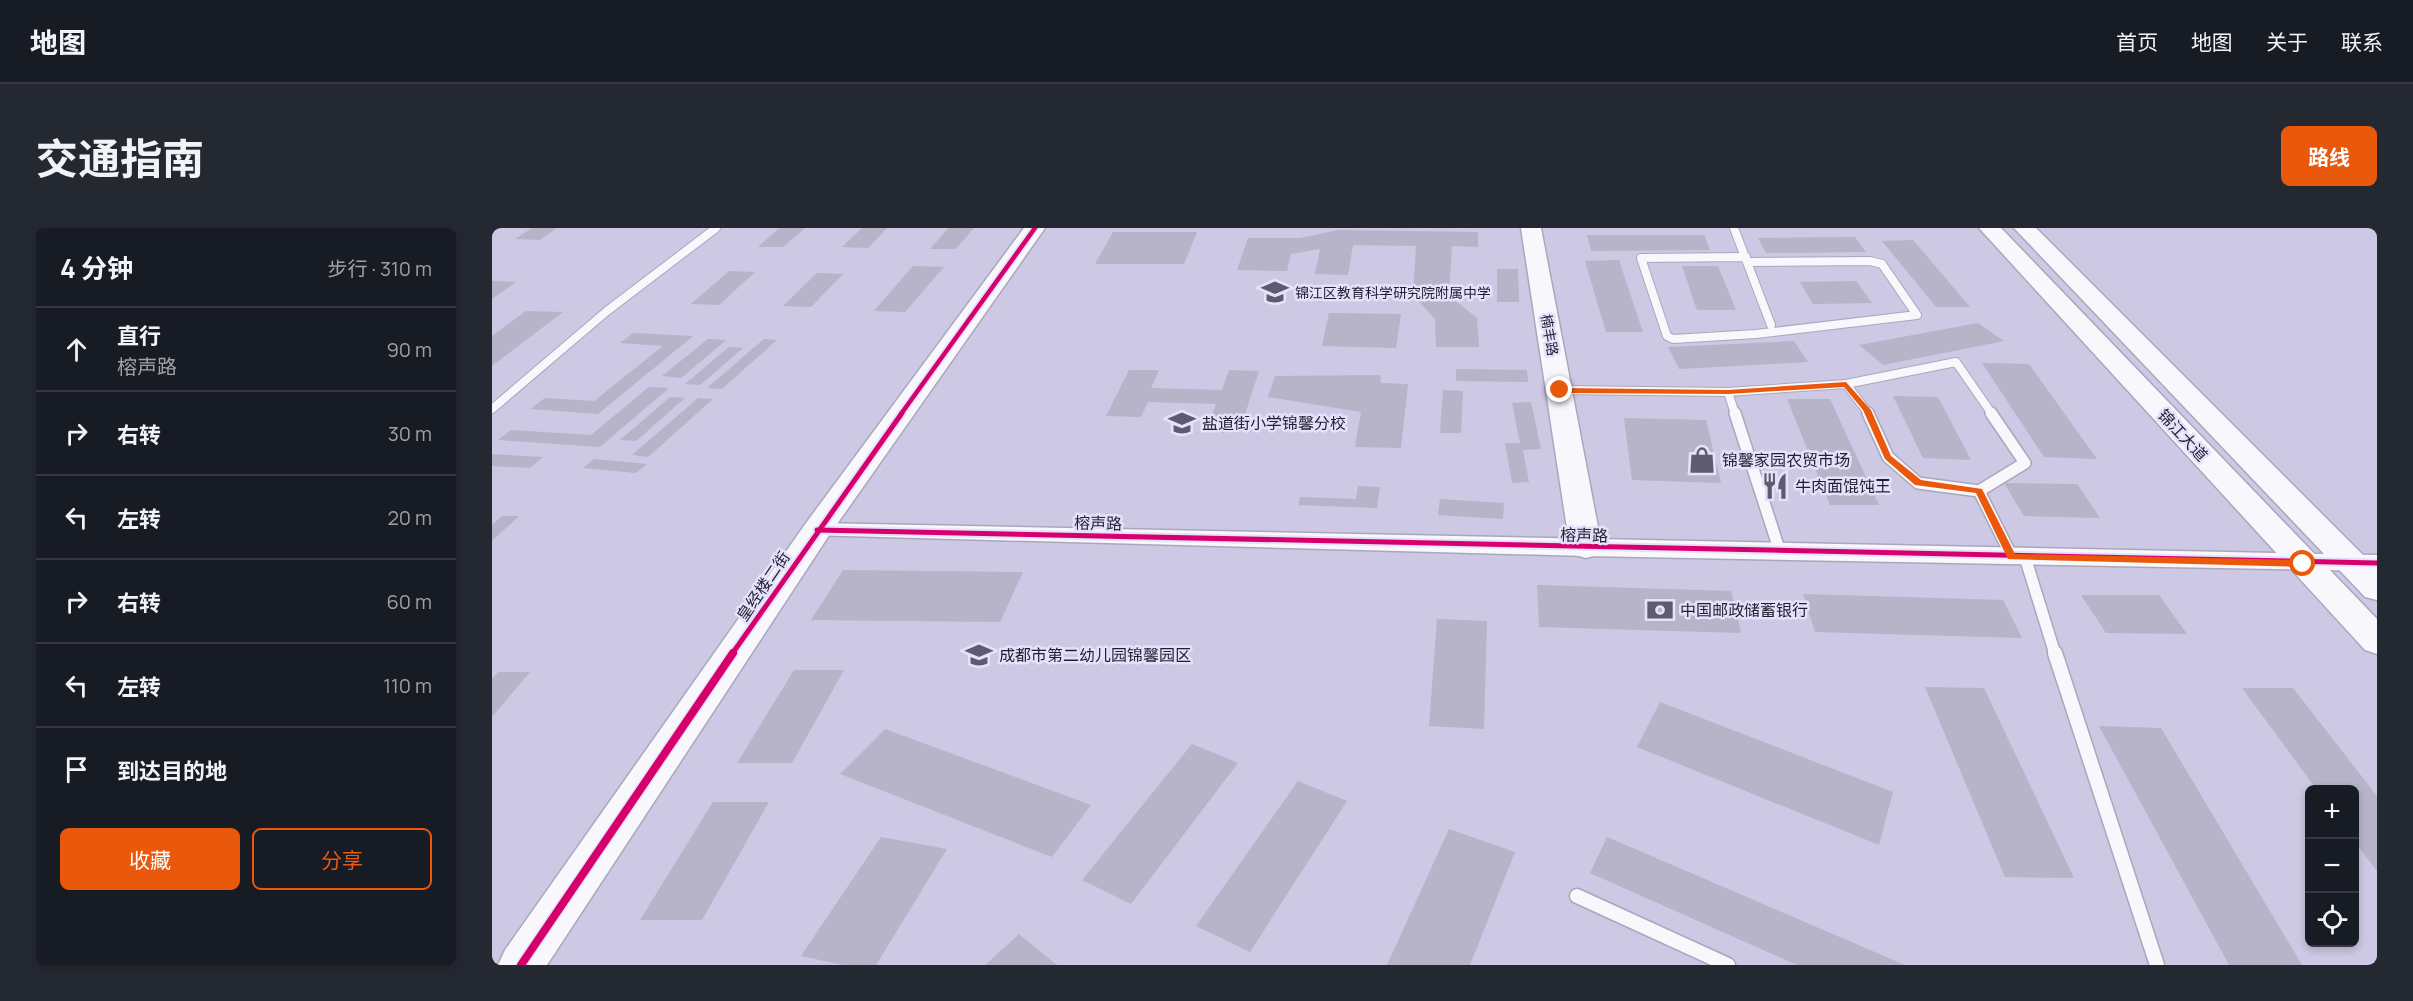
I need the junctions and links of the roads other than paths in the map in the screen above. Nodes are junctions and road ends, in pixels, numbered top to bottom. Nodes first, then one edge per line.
1 (716, 228) edge
2 (1035, 228) edge
3 (1531, 228) edge
4 (1734, 228) edge
5 (1989, 228) edge
6 (2024, 228) edge
7 (1747, 259) junction
8 (1771, 325) dead end
9 (1846, 384) junction
10 (1560, 390) junction
11 (1728, 392) junction
12 (492, 409) edge
13 (1979, 491) junction
14 (818, 530) junction
15 (1586, 548) junction
16 (1780, 552) junction
17 (2019, 557) junction
18 (2350, 562) junction
19 (2377, 563) edge
20 (2303, 564) junction
21 (2377, 589) edge
22 (2377, 641) edge
23 (1577, 896) dead end
24 (521, 965) edge
25 (1728, 965) edge
26 (2157, 965) edge

1 - 12 lane
2 - 14 street, 皇经楼二街
3 - 10 street, 楠丰路
4 - 7 lane
5 - 20 street, 锦江大道
6 - 18 street, 锦江大道
7 - 7 lane
7 - 8 lane
9 - 11 lane
9 - 13 lane
9 - 13 lane
10 - 11 lane
10 - 15 street, 楠丰路
11 - 16 lane
13 - 17 lane
14 - 15 street, 榕声路
14 - 24 street, 皇经楼二街
15 - 16 street, 榕声路
16 - 17 street, 榕声路
17 - 20 street, 榕声路
17 - 26 lane
18 - 19 street, 榕声路
18 - 20 street, 榕声路
18 - 21 street, 锦江大道
20 - 22 street, 锦江大道
23 - 25 lane

